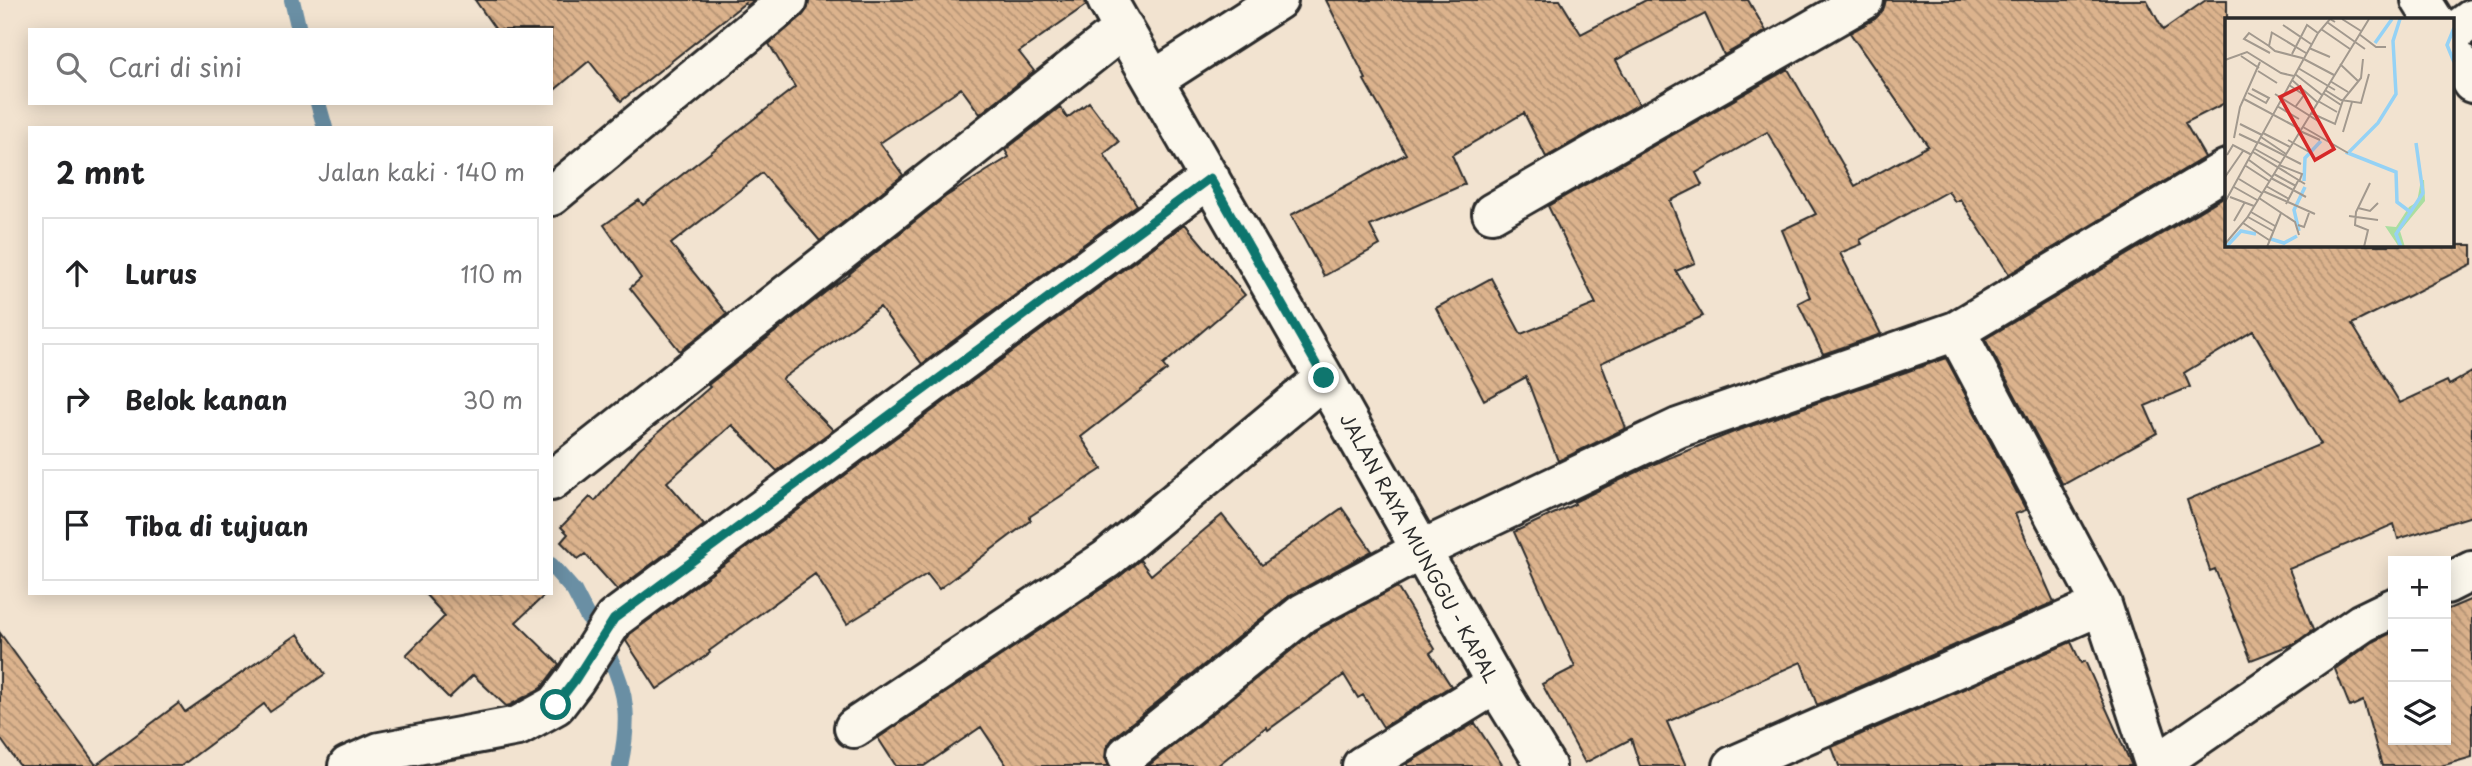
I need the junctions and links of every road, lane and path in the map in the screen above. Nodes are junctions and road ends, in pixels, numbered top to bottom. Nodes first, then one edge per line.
1 (788, 0) edge
2 (1278, 0) edge
3 (1864, 0) edge
4 (2421, 0) edge
5 (1116, 14) edge
6 (2432, 18) edge
7 (2472, 19) edge
8 (2454, 32) edge
9 (2454, 55) edge
10 (1154, 80) junction
11 (2472, 83) edge
12 (2225, 170) edge
13 (1210, 178) junction
14 (553, 195) edge
15 (1492, 213) dead end
16 (1956, 331) junction
17 (1324, 378) junction
18 (553, 479) edge
19 (1421, 550) junction
20 (2472, 571) edge
21 (2451, 582) edge
22 (2102, 605) junction
23 (2388, 610) edge
24 (1496, 684) junction
25 (854, 728) dead end
26 (1127, 755) dead end
27 (348, 766) edge
28 (1362, 766) edge
29 (1546, 766) edge
30 (1733, 766) edge

1 - 14 street
2 - 10 street
3 - 15 street
4 - 6 street
5 - 10 street, JALAN RAYA MUNGGU - KAPAL
5 - 18 street
7 - 8 street
9 - 11 street
10 - 13 street, JALAN RAYA MUNGGU - KAPAL
12 - 16 street
13 - 17 street, JALAN RAYA MUNGGU - KAPAL
13 - 27 street
16 - 19 street
16 - 22 street
17 - 19 street, JALAN RAYA MUNGGU - KAPAL
17 - 25 street
19 - 24 street, JALAN RAYA MUNGGU - KAPAL
19 - 26 street
20 - 21 street
22 - 23 street
22 - 30 street
24 - 28 street
24 - 29 street, JALAN RAYA MUNGGU - KAPAL

